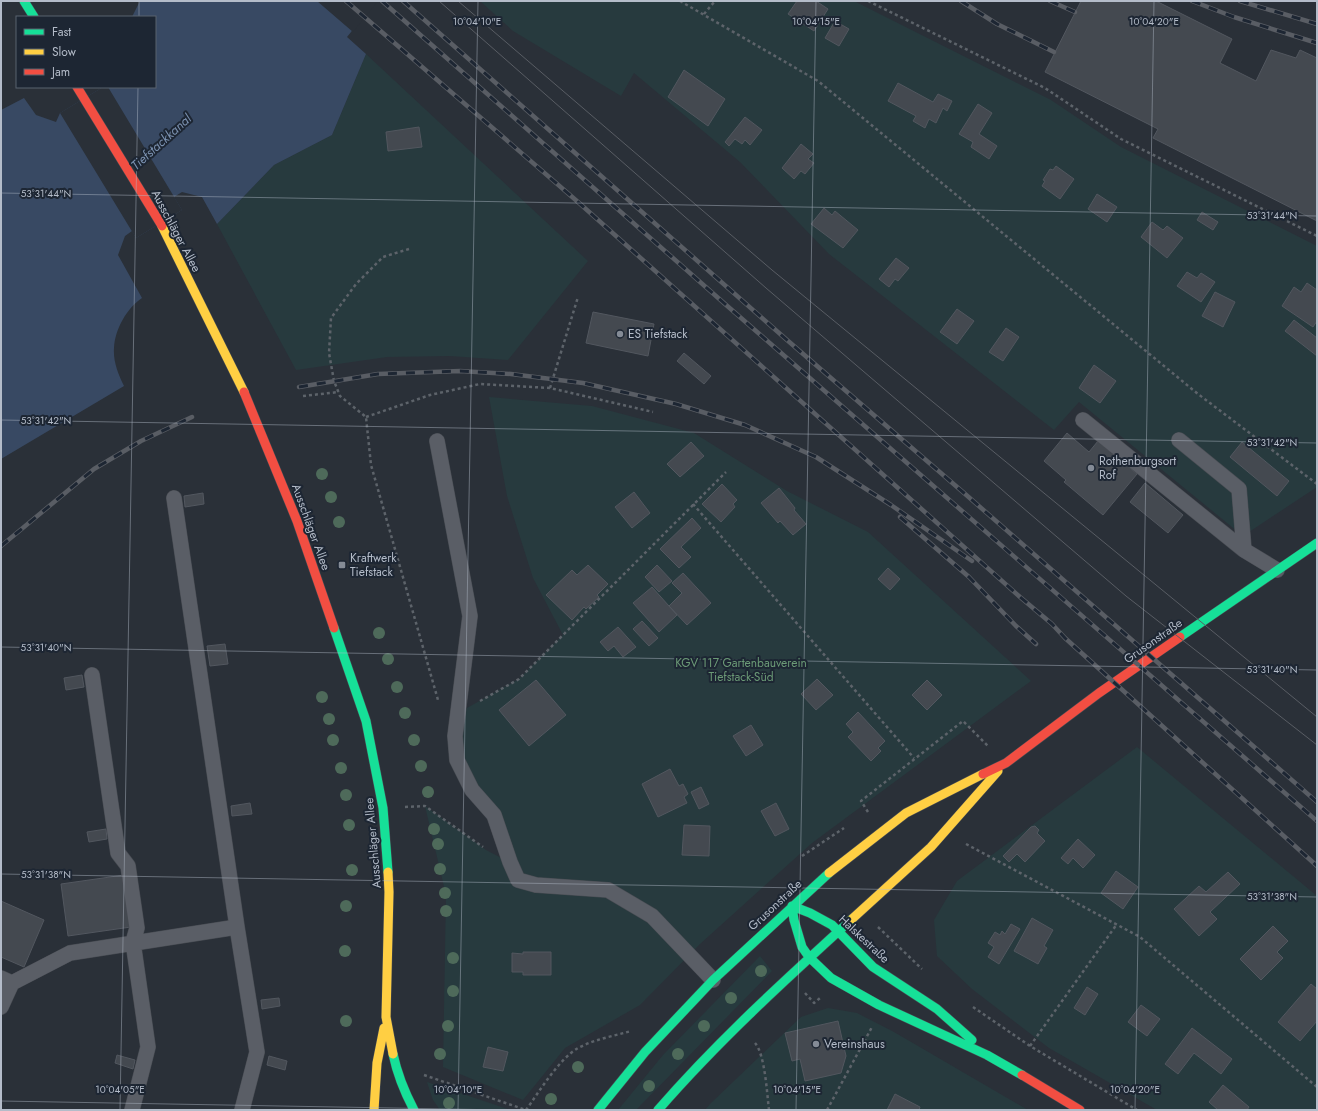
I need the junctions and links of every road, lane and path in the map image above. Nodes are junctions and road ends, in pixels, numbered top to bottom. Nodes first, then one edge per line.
1 (24, 1) edge
2 (680, 1) edge
3 (715, 1) edge
4 (868, 1) edge
5 (704, 14) junction
6 (33, 16) edge
7 (78, 88) edge
8 (1317, 236) edge
9 (409, 250) dead end
10 (578, 297) dead end
11 (550, 388) junction
12 (339, 392) junction
13 (304, 396) dead end
14 (653, 412) dead end
15 (366, 417) junction
16 (1083, 420) dead end
17 (1179, 440) dead end
18 (437, 441) dead end
19 (726, 472) dead end
20 (1317, 484) edge
21 (174, 498) dead end
22 (693, 504) junction
23 (1317, 543) edge
24 (1244, 550) junction
25 (1278, 570) junction
26 (92, 675) dead end
27 (438, 701) dead end
28 (458, 713) junction
29 (914, 758) junction
30 (1006, 763) junction
31 (383, 808) junction
32 (868, 813) dead end
33 (848, 826) dead end
34 (944, 833) junction
35 (802, 856) dead end
36 (510, 862) junction
37 (792, 906) junction
38 (861, 910) junction
39 (1117, 924) junction
40 (237, 927) junction
41 (838, 931) junction
42 (133, 942) junction
43 (809, 957) junction
44 (922, 969) dead end
45 (6, 980) edge
46 (713, 980) junction
47 (805, 993) dead end
48 (814, 1003) dead end
49 (972, 1006) dead end
50 (1, 1007) edge
51 (386, 1017) junction
52 (874, 1023) dead end
53 (738, 1025) junction
54 (632, 1031) dead end
55 (1030, 1046) junction
56 (988, 1054) junction
57 (395, 1065) junction
58 (1317, 1087) edge
59 (375, 1109) edge
60 (132, 1110) edge
61 (242, 1110) edge
62 (414, 1110) edge
63 (526, 1110) edge
64 (598, 1110) edge
65 (658, 1110) edge
66 (769, 1110) edge
67 (827, 1110) edge
68 (1080, 1110) edge
69 (1137, 1110) edge

1 - 6 street
2 - 5 path
3 - 5 path
4 - 8 path
5 - 20 path
7 - 31 street, Ausschläger Allee
9 - 12 path
10 - 11 path
11 - 14 path
11 - 15 path
12 - 13 path
12 - 15 path
15 - 27 path
16 - 24 lane
17 - 24 lane
18 - 28 lane
19 - 22 path
21 - 40 lane
22 - 28 path
22 - 29 path
23 - 25 street, Grusonstraße
24 - 25 lane
25 - 30 street, Grusonstraße
26 - 42 lane
28 - 36 lane
29 - 30 path
29 - 32 path
30 - 34 street, Grusonstraße
30 - 37 street, Grusonstraße
31 - 36 path
31 - 51 street, Ausschläger Allee
33 - 35 path
34 - 38 street, Grusonstraße
34 - 39 path
36 - 46 lane
37 - 41 street, Halskestraße
37 - 43 street, Halskestraße
37 - 46 street, Grusonstraße
38 - 41 street, Grusonstraße
38 - 44 path
39 - 55 path
39 - 58 path
40 - 42 lane
40 - 61 lane
41 - 43 street, Grusonstraße
41 - 56 street, Halskestraße
42 - 45 lane
42 - 60 lane
43 - 53 street, Grusonstraße
43 - 56 street, Halskestraße
45 - 50 lane
46 - 64 street, Grusonstraße
47 - 48 path
49 - 55 path
51 - 57 street, Ausschläger Allee
51 - 59 street, Ausschläger Allee
52 - 67 path
53 - 65 street, Grusonstraße
53 - 66 path
54 - 63 path
55 - 69 path
56 - 68 street, Halskestraße
57 - 62 street, Ausschläger Allee
57 - 63 path

